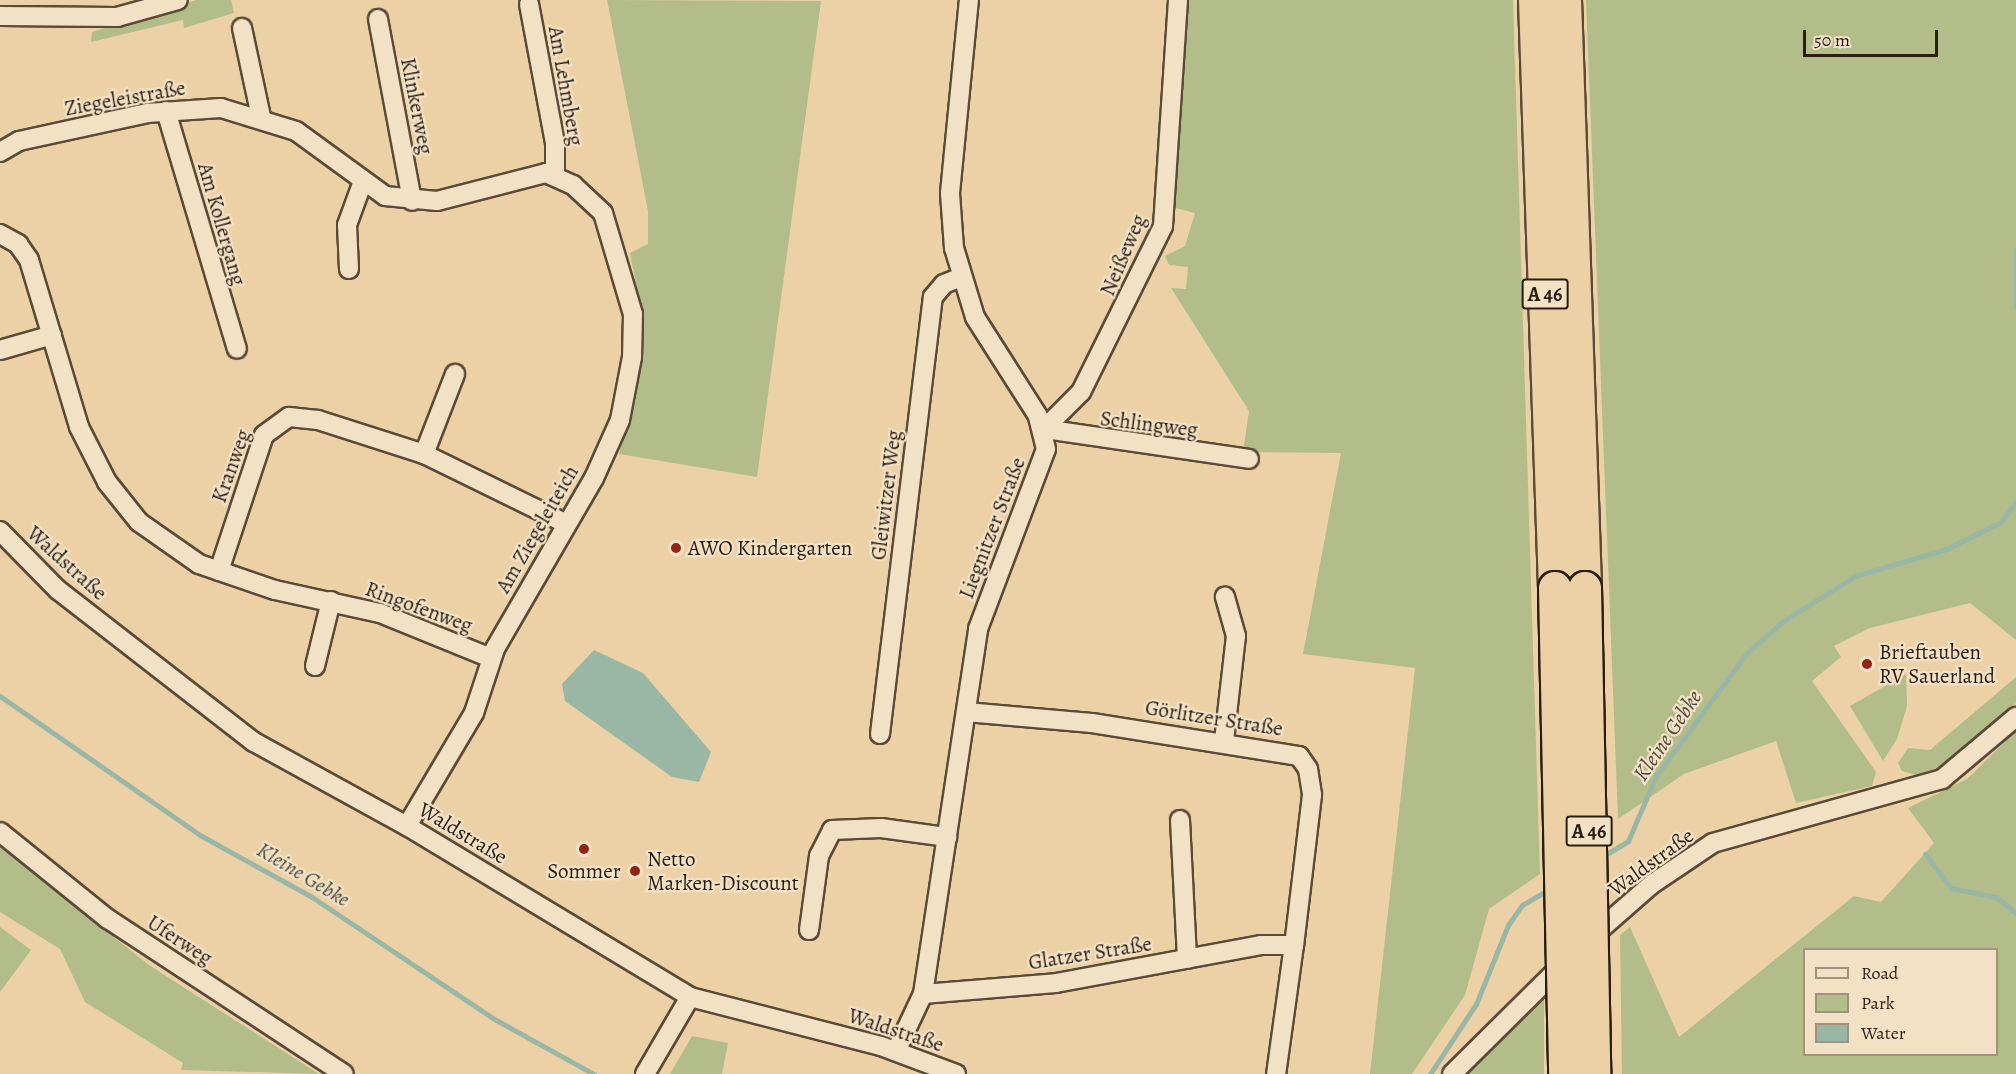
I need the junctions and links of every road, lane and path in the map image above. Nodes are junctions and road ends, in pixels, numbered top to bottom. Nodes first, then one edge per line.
1 (178, 0) edge
2 (969, 0) edge
3 (1178, 0) edge
4 (1535, 0) edge
5 (1565, 0) edge
6 (530, 4) dead end
7 (0, 16) edge
8 (378, 19) dead end
9 (242, 28) dead end
10 (166, 111) junction
11 (261, 117) junction
12 (0, 152) edge
13 (555, 175) junction
14 (362, 184) junction
15 (412, 201) junction
16 (0, 234) edge
17 (349, 268) dead end
18 (961, 278) junction
19 (52, 335) junction
20 (237, 349) dead end
21 (0, 350) edge
22 (455, 374) dead end
23 (1044, 429) junction
24 (424, 454) junction
25 (1249, 459) dead end
26 (565, 523) junction
27 (0, 531) edge
28 (219, 571) junction
29 (1570, 588) junction
30 (1225, 597) dead end
31 (331, 601) junction
32 (491, 658) junction
33 (315, 666) dead end
34 (966, 712) junction
35 (2016, 717) edge
36 (880, 734) dead end
37 (1224, 741) junction
38 (1180, 820) dead end
39 (407, 826) junction
40 (0, 832) edge
41 (947, 837) junction
42 (809, 930) dead end
43 (1294, 945) junction
44 (1187, 959) junction
45 (923, 994) junction
46 (690, 997) junction
47 (896, 1051) junction
48 (344, 1074) edge
49 (645, 1074) edge
50 (956, 1074) edge
51 (1276, 1074) edge
52 (1452, 1074) edge
53 (1565, 1074) edge
54 (1594, 1074) edge

1 - 7 street
2 - 18 street
3 - 23 street, Neißeweg
4 - 29 highway, A 46
5 - 29 highway, A 46
6 - 13 street, Am Lehmberg
8 - 15 street, Klinkerweg
9 - 11 street
10 - 11 street, Ziegeleistraße
10 - 12 street, Ziegeleistraße
10 - 20 street, Am Kollergang
11 - 14 street, Ziegeleistraße
13 - 15 street, Ziegeleistraße
13 - 26 street, Am Ziegeleiteich
14 - 15 street, Ziegeleistraße
14 - 17 street
16 - 19 street, Ringofenweg
18 - 23 street
18 - 36 street, Gleiwitzer Weg
19 - 21 street
19 - 28 street, Ringofenweg
22 - 24 street
23 - 25 street, Schlingweg
23 - 34 street, Liegnitzer Straße
24 - 26 street, Kranweg
24 - 28 street, Kranweg
26 - 32 street, Am Ziegeleiteich
27 - 39 street, Waldstraße
28 - 31 street, Ringofenweg
29 - 53 highway, A 46, bridge
29 - 54 highway, A 46, bridge
30 - 37 street
31 - 32 street, Ringofenweg
31 - 33 street, Ringofenweg
32 - 39 street, Am Ziegeleiteich
34 - 37 street, Görlitzer Straße
34 - 41 street, Liegnitzer Straße
35 - 52 street, Waldstraße
37 - 43 street, Görlitzer Straße
38 - 44 street
39 - 46 street, Waldstraße
40 - 48 street, Uferweg
41 - 42 street
41 - 45 street, Liegnitzer Straße
43 - 44 street, Glatzer Straße
43 - 51 street, Görlitzer Straße
44 - 45 street, Glatzer Straße
45 - 47 street, Liegnitzer Straße
46 - 47 street, Waldstraße
46 - 49 street
47 - 50 street, Waldstraße

